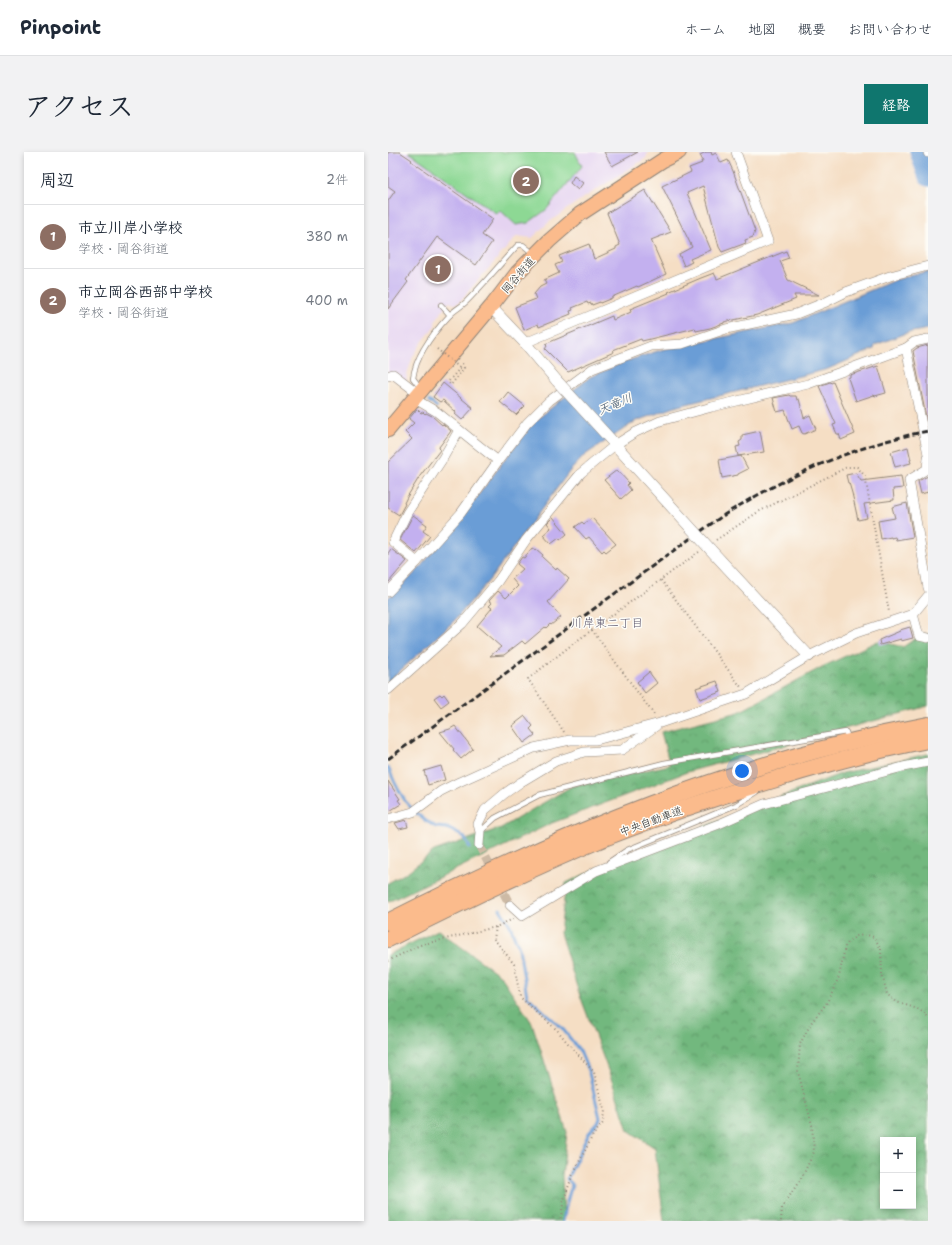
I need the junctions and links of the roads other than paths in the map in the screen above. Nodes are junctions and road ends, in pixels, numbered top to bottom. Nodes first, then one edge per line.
1 (679, 152) edge
2 (736, 152) edge
3 (661, 156) edge
4 (535, 255) junction
5 (928, 266) edge
6 (441, 305) dead end
7 (491, 307) junction
8 (450, 314) junction
9 (928, 339) edge
10 (525, 343) junction
11 (906, 348) junction
12 (388, 376) edge
13 (418, 395) junction
14 (388, 430) edge
15 (459, 430) junction
16 (616, 445) junction
17 (928, 454) edge
18 (928, 458) edge
19 (498, 461) junction
20 (390, 544) edge
21 (417, 562) junction
22 (928, 588) edge
23 (388, 592) edge
24 (928, 596) edge
25 (913, 614) junction
26 (928, 638) edge
27 (809, 656) junction
28 (388, 690) edge
29 (660, 723) junction
30 (928, 725) edge
31 (928, 740) edge
32 (849, 742) junction
33 (928, 762) edge
34 (777, 778) junction
35 (388, 819) edge
36 (480, 832) junction
37 (479, 845) tunnel mouth
38 (596, 871) junction
39 (510, 905) tunnel mouth
40 (388, 922) edge
41 (388, 939) edge

1 - 3 main road, 岡谷街道
2 - 10 street
3 - 4 main road, 岡谷街道
4 - 7 main road, 岡谷街道
4 - 8 lane
5 - 19 street
6 - 8 lane
7 - 10 street
7 - 13 main road, 岡谷街道
8 - 13 lane
9 - 11 street
10 - 16 street, bridge
11 - 16 street
11 - 17 street
12 - 13 street
13 - 14 main road, 岡谷街道
13 - 15 street
15 - 19 street
15 - 20 street
16 - 27 street, bridge
16 - 28 street
18 - 22 street
19 - 21 street
20 - 21 street
21 - 23 street
24 - 25 street
25 - 26 street
25 - 27 street
27 - 29 street
29 - 35 street
29 - 36 street
30 - 32 highway, 中央自動車道
31 - 34 highway, 中央自動車道
32 - 36 lane
32 - 40 highway, 中央自動車道
33 - 38 street
34 - 38 lane
34 - 41 highway, 中央自動車道
36 - 37 street
38 - 39 street

